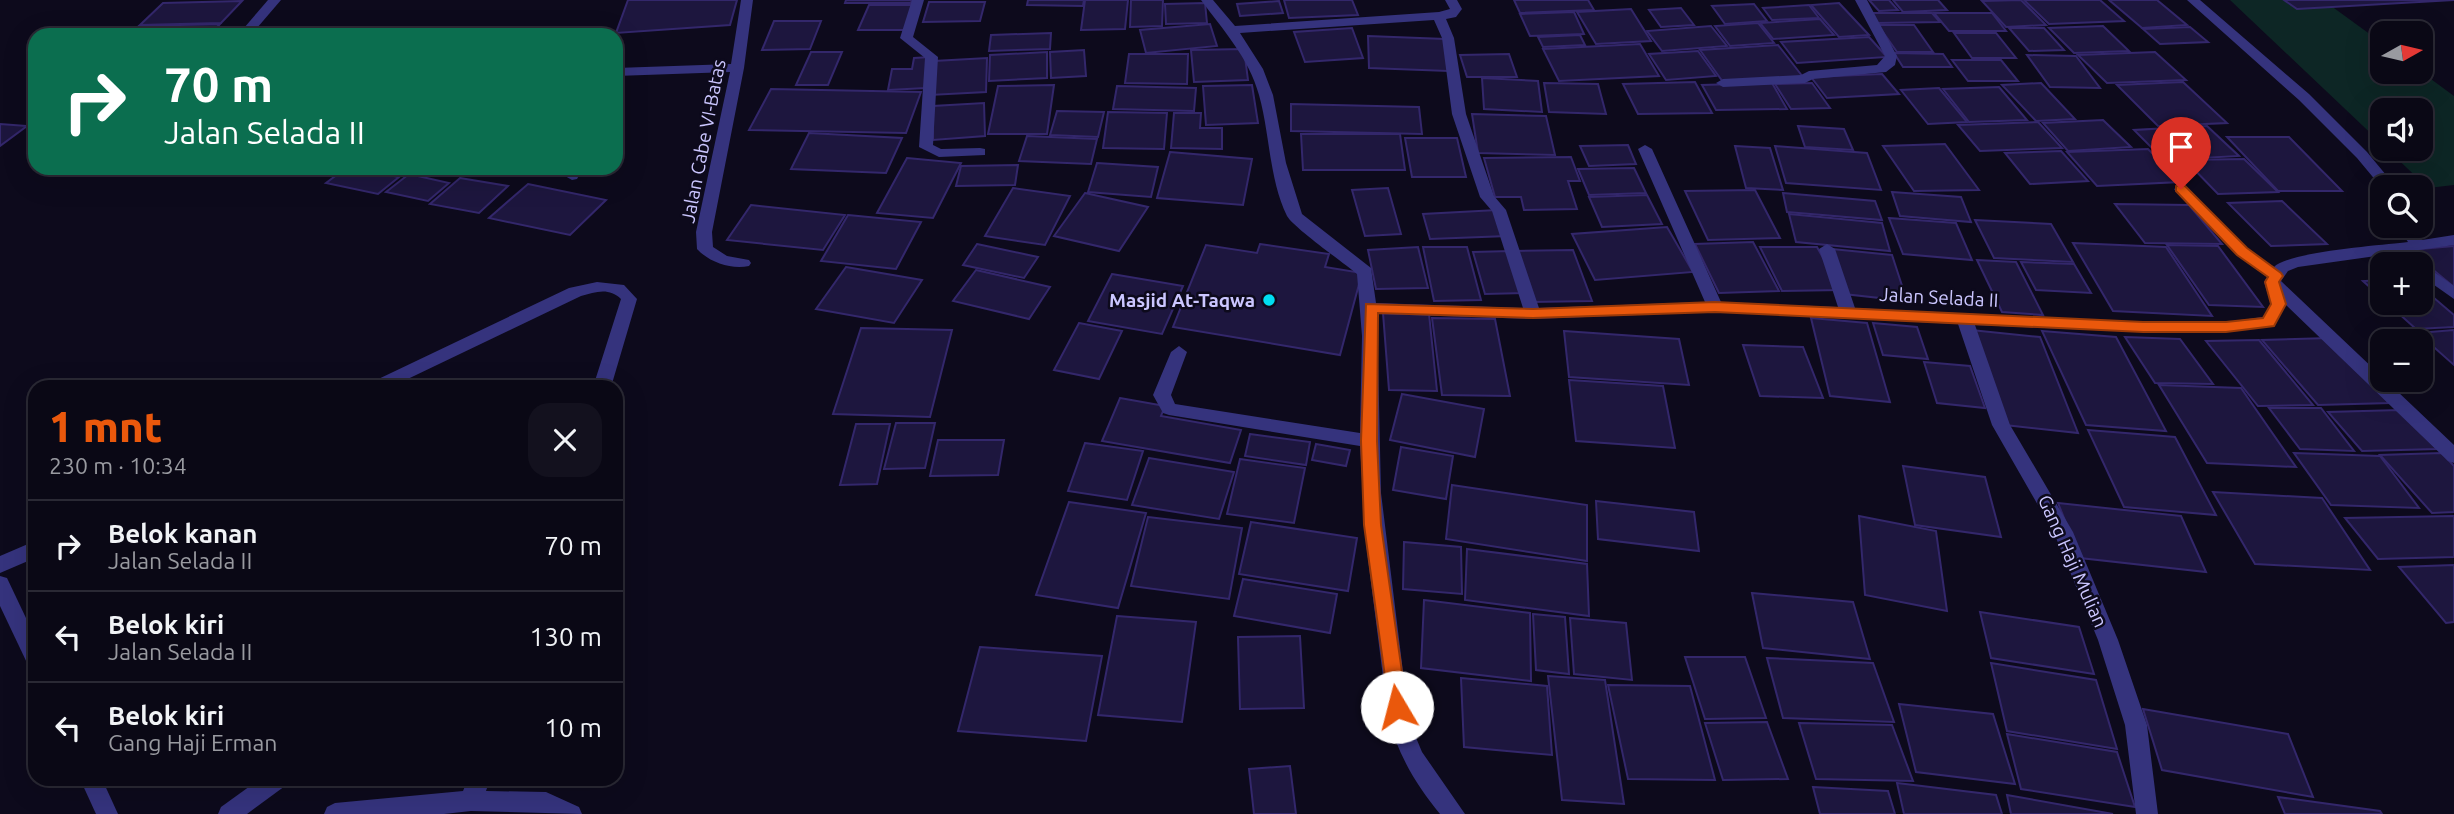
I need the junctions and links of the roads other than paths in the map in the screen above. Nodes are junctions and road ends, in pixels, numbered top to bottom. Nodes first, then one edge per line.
1 (275, 0) edge
2 (747, 0) edge
3 (918, 0) edge
4 (1207, 0) edge
5 (1861, 0) edge
6 (2193, 0) edge
7 (1447, 10) edge
8 (250, 28) edge
9 (1232, 30) junction
10 (737, 68) junction
11 (623, 76) edge
12 (1723, 83) dead end
13 (1645, 149) dead end
14 (980, 152) dead end
15 (2379, 175) edge
16 (2181, 189) dead end
17 (2413, 238) edge
18 (2454, 240) edge
19 (2418, 245) junction
20 (2398, 248) junction
21 (1827, 249) dead end
22 (2403, 252) edge
23 (743, 263) dead end
24 (2433, 277) edge
25 (2274, 279) junction
26 (2454, 295) edge
27 (1371, 307) junction
28 (1715, 307) junction
29 (1848, 313) junction
30 (1533, 314) junction
31 (1965, 320) junction
32 (1179, 352) dead end
33 (391, 380) edge
34 (604, 380) edge
35 (1369, 441) junction
36 (2454, 456) edge
37 (28, 552) edge
38 (0, 565) edge
39 (0, 584) edge
40 (28, 644) edge
41 (94, 786) edge
42 (267, 786) edge
43 (477, 786) edge
44 (471, 802) junction
45 (107, 814) edge
46 (229, 814) edge
47 (335, 814) edge
48 (571, 814) edge
49 (1454, 814) edge
50 (2147, 814) edge

1 - 8 street
2 - 10 street, Jalan Cabe VI-Batas
3 - 14 street
4 - 9 street
5 - 12 street
6 - 15 street
7 - 9 street
7 - 30 street
9 - 27 street
10 - 11 street
10 - 23 street, Jalan Cabe VI-Batas
13 - 28 street
16 - 25 street
17 - 19 street
18 - 19 street
19 - 20 street
20 - 22 street
20 - 25 street
21 - 29 street
24 - 26 street
25 - 31 street, Jalan Selada II
25 - 36 street
27 - 30 street, Jalan Selada II
27 - 35 street
28 - 29 street, Jalan Selada II
28 - 30 street, Jalan Selada II
29 - 31 street, Jalan Selada II
31 - 50 street, Gang Haji Mulian
32 - 35 street
33 - 34 street
35 - 49 street
37 - 38 street
39 - 40 street
41 - 45 street
42 - 46 street
43 - 44 street
44 - 47 street
44 - 48 street

